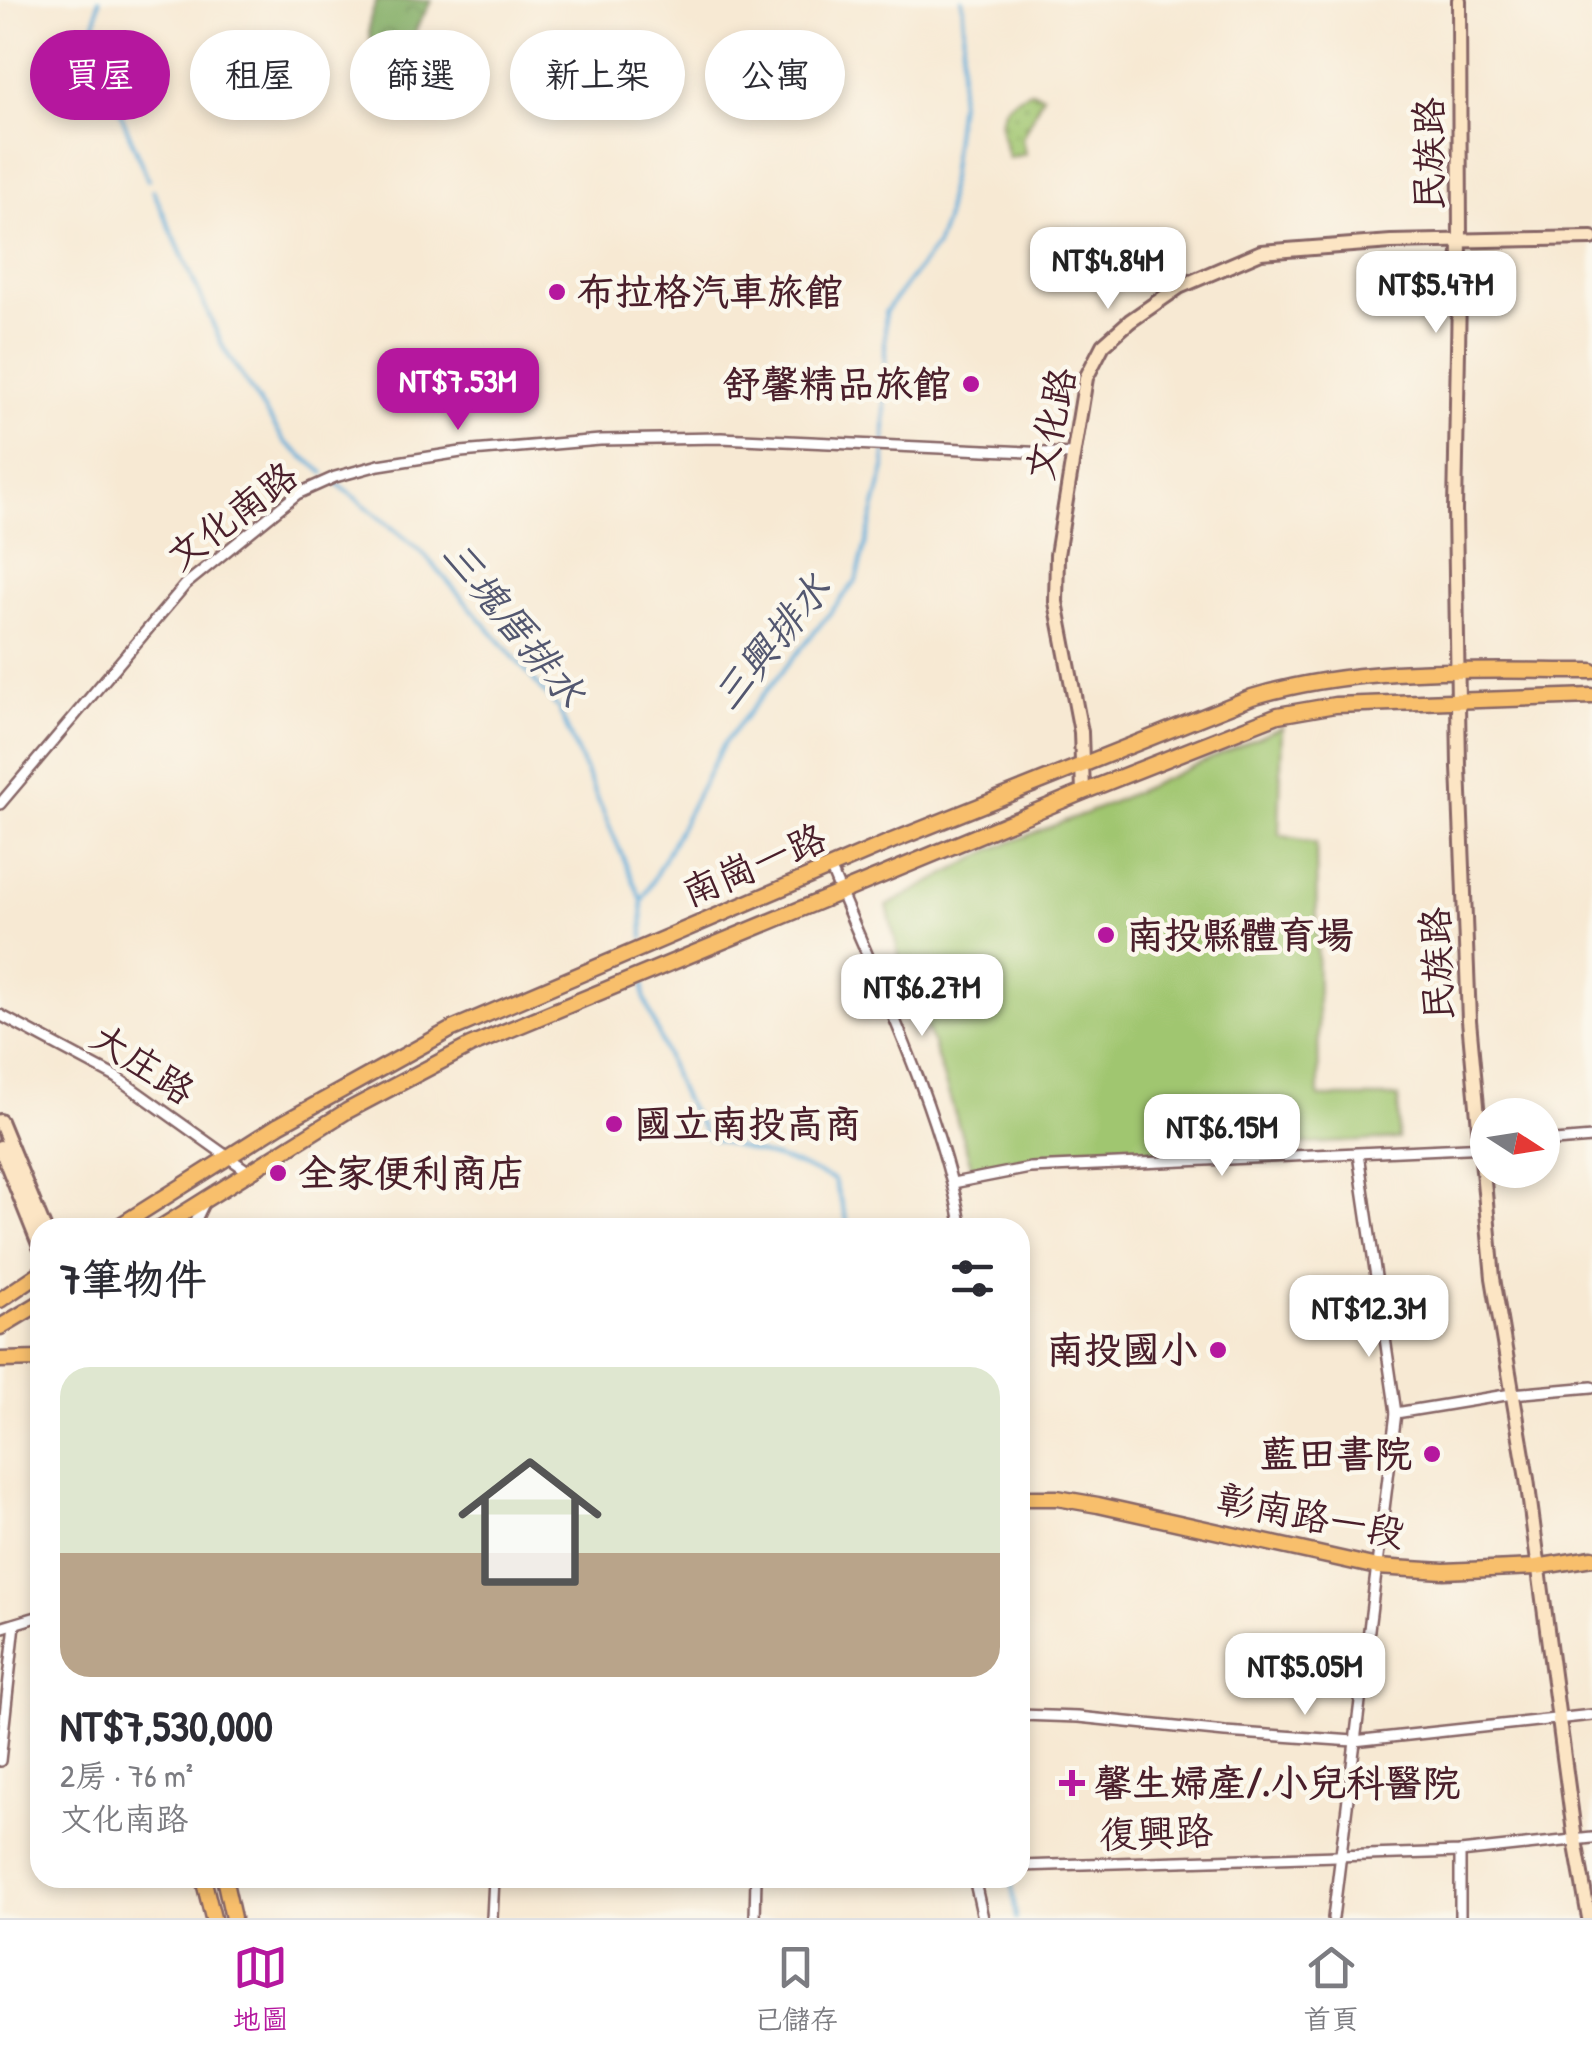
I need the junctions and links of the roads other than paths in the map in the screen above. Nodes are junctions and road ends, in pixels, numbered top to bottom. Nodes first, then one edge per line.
1 (1459, 0) edge
2 (1592, 238) edge
3 (1460, 242) junction
4 (1071, 454) junction
5 (1592, 671) edge
6 (1459, 672) junction
7 (1592, 696) edge
8 (1458, 700) junction
9 (1080, 765) junction
10 (1084, 792) junction
11 (0, 804) edge
12 (830, 867) junction
13 (840, 893) junction
14 (0, 1016) edge
15 (1478, 1098) edge
16 (0, 1120) edge
17 (1592, 1138) edge
18 (1560, 1141) edge
19 (0, 1147) edge
20 (1470, 1148) edge
21 (1358, 1154) junction
22 (229, 1157) junction
23 (248, 1172) junction
24 (953, 1183) junction
25 (1486, 1188) edge
26 (206, 1198) junction
27 (40, 1218) edge
28 (132, 1218) edge
29 (175, 1218) edge
30 (197, 1218) edge
31 (960, 1218) edge
32 (30, 1222) edge
33 (30, 1280) edge
34 (0, 1300) edge
35 (30, 1309) edge
36 (0, 1327) edge
37 (30, 1359) edge
38 (0, 1360) edge
39 (1592, 1386) edge
40 (1512, 1394) junction
41 (1396, 1413) junction
42 (1030, 1498) edge
43 (1592, 1558) edge
44 (1377, 1567) junction
45 (1536, 1567) junction
46 (30, 1619) edge
47 (16, 1624) junction
48 (0, 1628) edge
49 (1030, 1714) edge
50 (1592, 1715) edge
51 (1560, 1720) junction
52 (1, 1740) edge
53 (1354, 1741) junction
54 (0, 1760) edge
55 (1592, 1838) edge
56 (1575, 1840) junction
57 (1460, 1852) junction
58 (1340, 1858) junction
59 (1030, 1866) edge
60 (206, 1888) edge
61 (226, 1888) edge
62 (494, 1888) edge
63 (756, 1888) edge
64 (976, 1888) edge
65 (213, 1918) edge
66 (233, 1918) edge
67 (492, 1918) edge
68 (755, 1918) edge
69 (983, 1918) edge
70 (1333, 1918) edge
71 (1460, 1918) edge
72 (1589, 1918) edge

1 - 3 main road, 民族路
2 - 3 main road, 文化路
3 - 4 main road, 文化路
3 - 6 main road, 民族路
4 - 9 main road, 文化路
4 - 11 street, 文化南路
5 - 6 main road, 南崗一路
6 - 8 main road, 民族路
6 - 9 main road, 南崗一路
7 - 8 main road, 南崗一路
8 - 10 main road, 南崗一路
8 - 15 main road, 民族路
9 - 10 main road, 文化路
9 - 12 main road, 南崗一路
10 - 13 main road, 南崗一路
12 - 13 street
12 - 22 main road, 南崗一路
13 - 23 main road, 南崗一路
13 - 24 street
14 - 22 street, 大庄路
16 - 27 main road
17 - 18 street
19 - 32 main road
20 - 21 street
21 - 24 street
21 - 41 street
22 - 23 street, 大庄路
22 - 28 main road, 南崗一路
23 - 26 main road, 南崗一路
24 - 31 street
25 - 40 main road, 民族路
26 - 29 main road, 南崗一路
26 - 30 street
33 - 34 main road
35 - 36 main road
37 - 38 main road
39 - 40 street
40 - 41 street
40 - 45 main road, 民族路
41 - 44 street
42 - 44 main road, 彰南路一段
43 - 45 main road, 彰南路一段
44 - 45 main road, 彰南路一段
44 - 53 street
45 - 51 main road, 民族路
46 - 47 street
47 - 48 street
47 - 52 street
49 - 53 street
50 - 51 street
51 - 53 street
51 - 56 main road, 民族路
52 - 54 street
53 - 58 street
55 - 56 street, 復興路
56 - 57 street, 復興路
56 - 72 main road, 民族路
57 - 58 street, 復興路
57 - 71 street
58 - 59 street, 復興路
58 - 70 street
60 - 65 main road
61 - 66 main road
62 - 67 street
63 - 68 street
64 - 69 street

